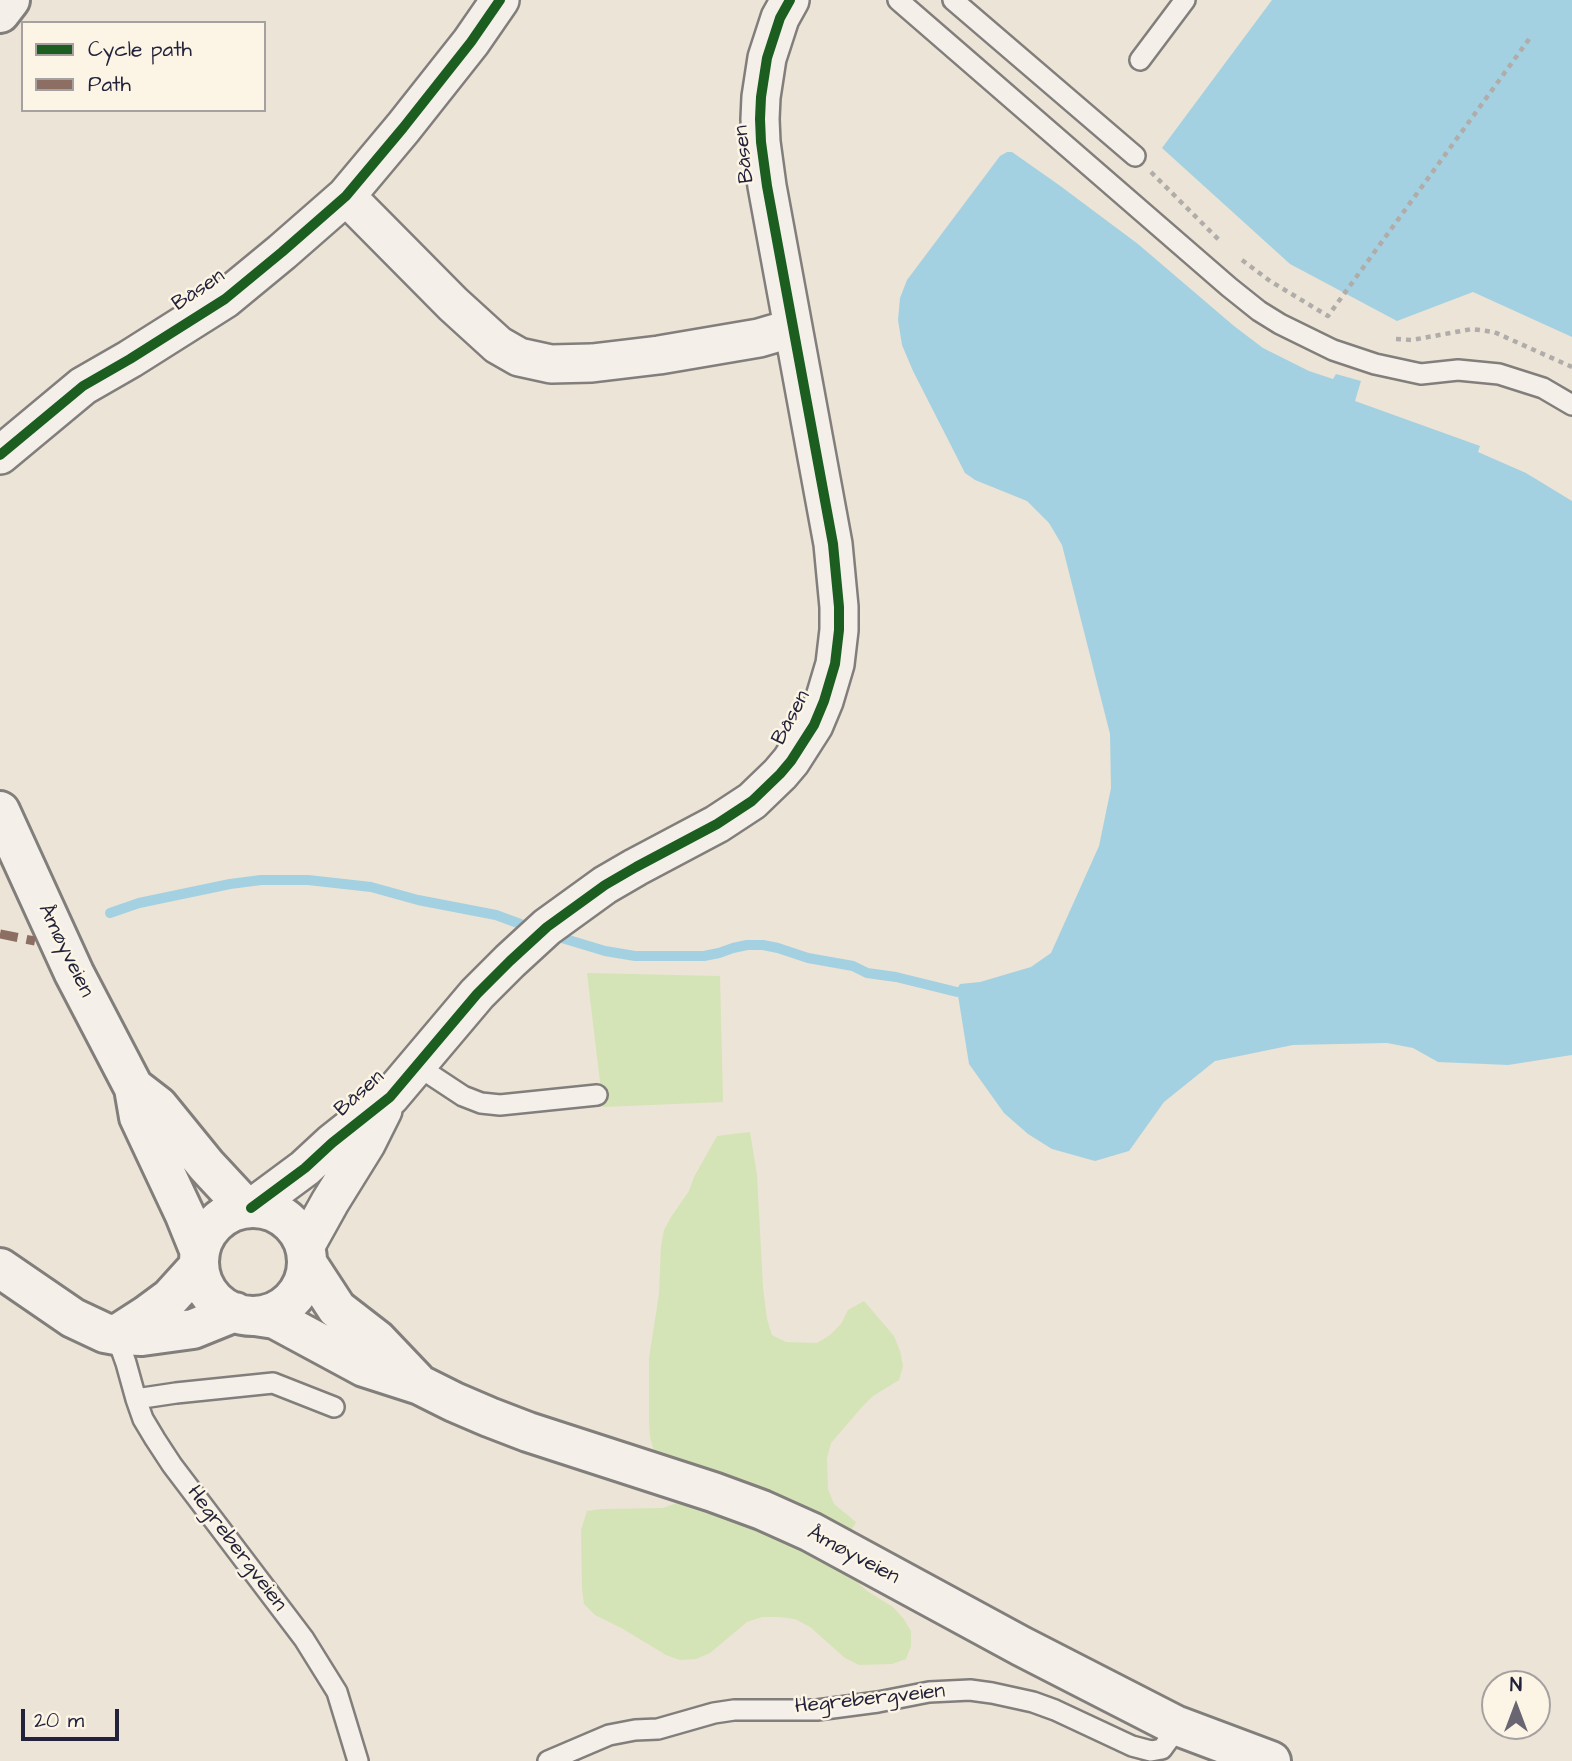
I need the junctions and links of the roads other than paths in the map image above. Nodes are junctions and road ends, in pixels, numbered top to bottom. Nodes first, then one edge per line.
1 (10, 0) edge
2 (500, 0) edge
3 (790, 0) edge
4 (898, 0) edge
5 (953, 0) edge
6 (1185, 0) edge
7 (0, 13) edge
8 (1140, 60) dead end
9 (1135, 156) road end
10 (346, 196) junction
11 (793, 328) junction
12 (1572, 405) edge
13 (0, 454) edge
14 (0, 811) edge
15 (416, 1065) junction
16 (134, 1088) junction
17 (597, 1095) dead end
18 (390, 1097) junction
19 (248, 1208) junction
20 (306, 1255) junction
21 (200, 1259) junction
22 (0, 1268) edge
23 (244, 1314) junction
24 (116, 1335) junction
25 (420, 1385) junction
26 (136, 1399) junction
27 (334, 1407) dead end
28 (1175, 1725) junction
29 (358, 1761) edge
30 (548, 1761) edge
31 (1271, 1761) edge

1 - 7 main road
2 - 10 street, Båsen
3 - 11 street, Båsen
4 - 12 lane
5 - 9 lane
6 - 8 lane
10 - 11 street
10 - 13 street, Båsen
11 - 15 street, Båsen
14 - 16 main road, Åmøyveien
15 - 17 lane
15 - 18 street, Båsen
16 - 19 main road, Åmøyveien
16 - 21 main road, Åmøyveien
18 - 19 street, Båsen
18 - 20 street, Båsen
19 - 20 main road
19 - 21 main road
20 - 23 main road
20 - 25 main road, Åmøyveien
21 - 23 main road
21 - 24 main road
22 - 24 main road
23 - 24 main road
23 - 25 main road, Åmøyveien
24 - 26 lane, Hegrebergveien
25 - 28 main road, Åmøyveien
26 - 27 lane
26 - 29 lane, Hegrebergveien
28 - 30 lane, Hegrebergveien
28 - 31 main road, Åmøyveien

